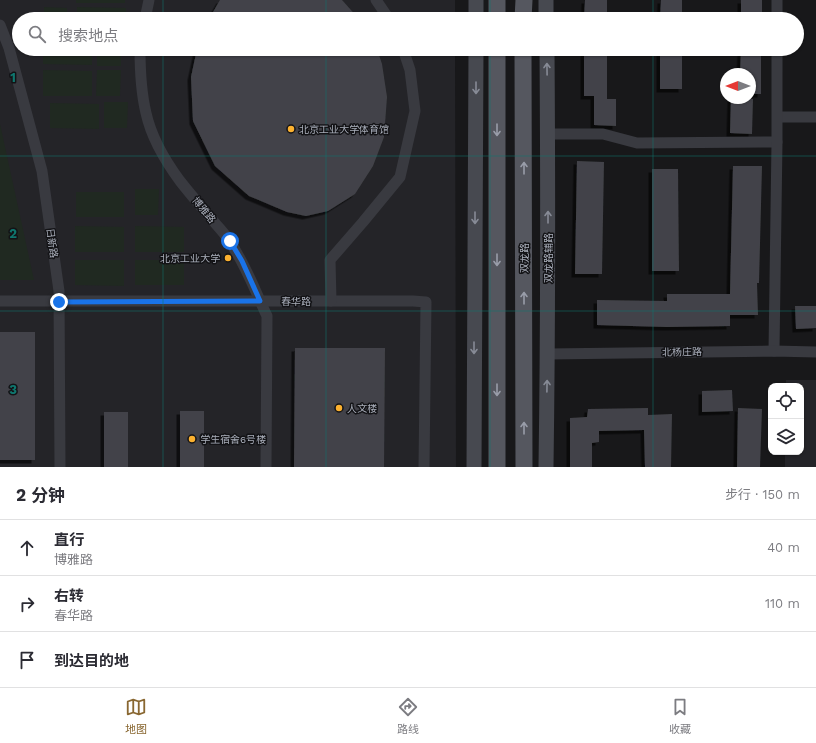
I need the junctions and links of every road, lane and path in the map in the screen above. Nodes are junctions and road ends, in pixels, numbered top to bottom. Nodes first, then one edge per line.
1 (149, 0) edge
2 (376, 0) edge
3 (476, 0) edge
4 (497, 0) edge
5 (524, 0) edge
6 (546, 0) edge
7 (777, 0) edge
8 (146, 12) edge
9 (384, 12) edge
10 (476, 12) edge
11 (497, 12) edge
12 (523, 12) edge
13 (546, 12) edge
14 (777, 12) edge
15 (0, 25) edge
16 (140, 56) edge
17 (405, 56) edge
18 (476, 56) edge
19 (497, 56) edge
20 (524, 56) edge
21 (547, 56) edge
22 (777, 56) edge
23 (778, 117) junction
24 (816, 117) edge
25 (548, 134) junction
26 (778, 142) junction
27 (0, 301) edge
28 (260, 301) junction
29 (331, 301) junction
30 (59, 302) junction
31 (774, 351) junction
32 (816, 352) edge
33 (548, 354) junction
34 (497, 459) edge
35 (60, 467) edge
36 (266, 467) edge
37 (424, 467) edge
38 (474, 467) edge
39 (491, 467) edge
40 (524, 467) edge
41 (546, 467) edge

1 - 8 street
2 - 9 street
3 - 10 main road
4 - 11 main road
5 - 12 main road
6 - 13 main road
7 - 14 street
15 - 30 street, 日新路
16 - 28 street, 博雅路
17 - 29 street
18 -> 38 main road
19 -> 34 main road
40 -> 20 main road, 双龙路
25 -> 21 main road, 双龙路辅路
22 - 23 street
23 - 24 street
23 - 26 street
25 - 26 street
33 -> 25 main road, 双龙路辅路
26 - 31 street
27 - 30 street, 春华路
28 - 29 street, 春华路
28 - 30 street, 春华路
28 - 36 street, 博雅路
29 - 37 street, 春华路
30 - 35 street, 日新路
31 - 32 street, 北杨庄路
31 - 33 street, 北杨庄路
41 -> 33 main road, 双龙路辅路
34 - 39 main road

